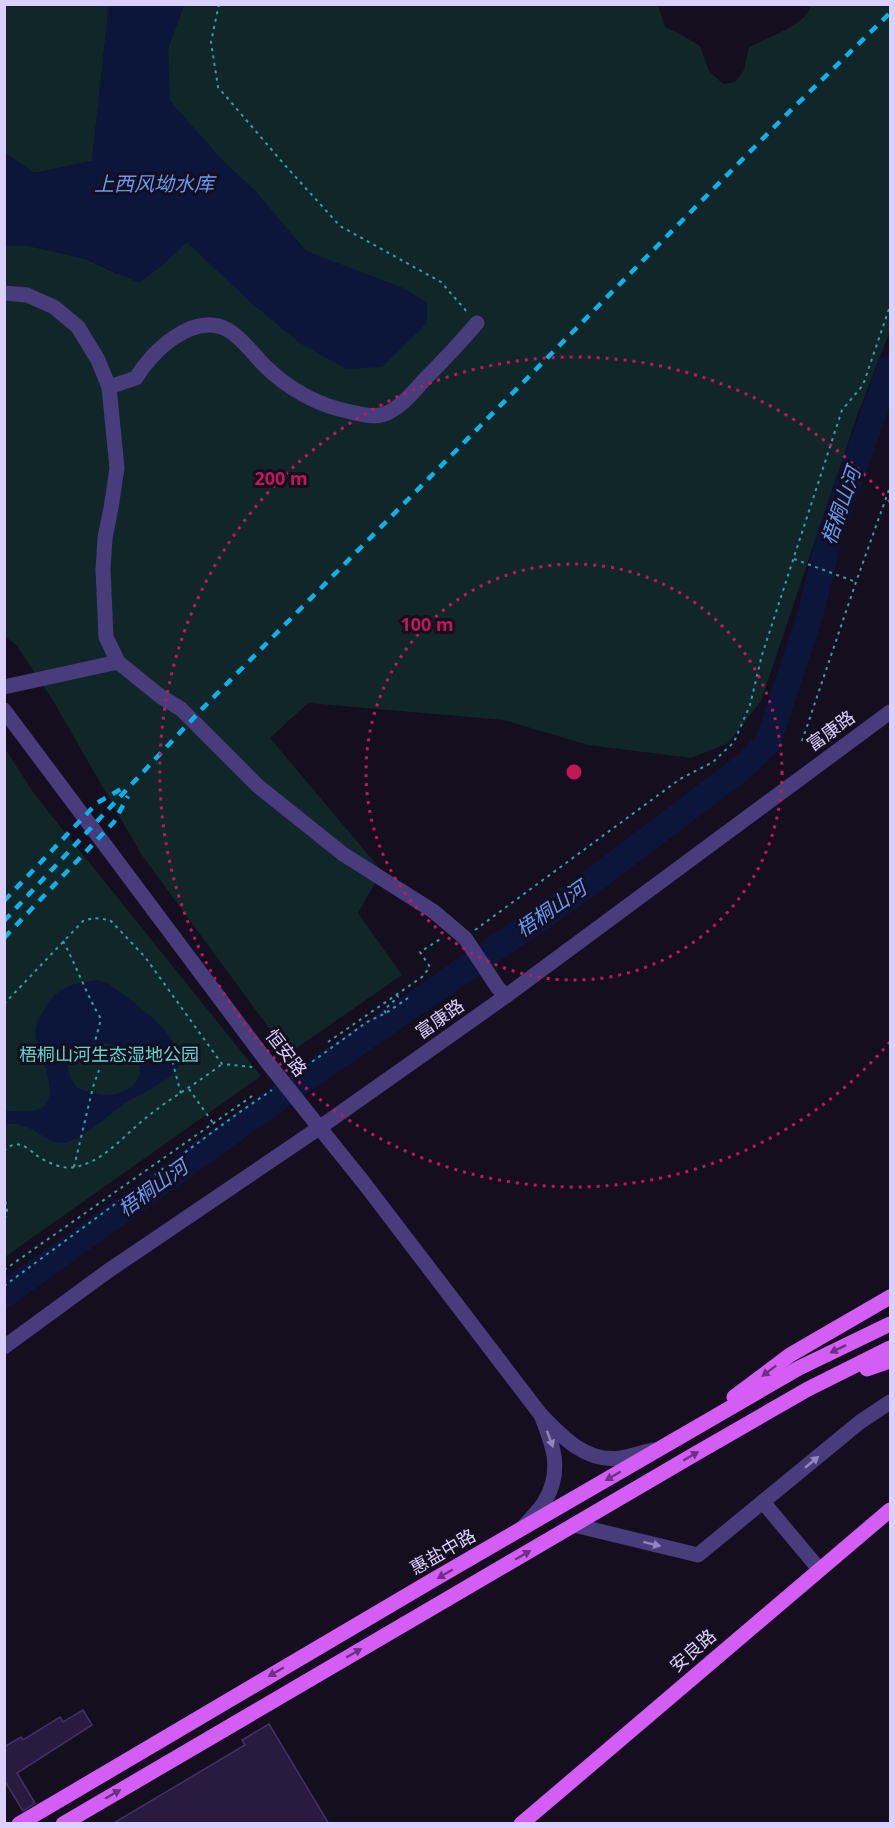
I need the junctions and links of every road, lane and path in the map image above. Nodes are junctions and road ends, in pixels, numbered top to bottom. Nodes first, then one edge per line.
1 (219, 4) edge
2 (4, 293) edge
3 (891, 306) edge
4 (477, 324) joint
5 (109, 387) junction
6 (891, 488) edge
7 (794, 559) junction
8 (856, 582) junction
9 (118, 662) junction
10 (4, 687) edge
11 (4, 710) edge
12 (891, 712) edge
13 (802, 741) dead end
14 (443, 937) dead end
15 (63, 941) junction
16 (467, 941) junction
17 (502, 992) junction
18 (396, 994) junction
19 (408, 998) dead end
20 (4, 1004) edge
21 (386, 1013) junction
22 (328, 1042) dead end
23 (98, 1060) dead end
24 (110, 1062) dead end
25 (268, 1063) junction
26 (222, 1064) junction
27 (99, 1070) dead end
28 (291, 1077) dead end
29 (189, 1089) junction
30 (273, 1089) dead end
31 (181, 1094) junction
32 (255, 1094) dead end
33 (232, 1111) junction
34 (237, 1114) junction
35 (214, 1124) junction
36 (319, 1127) junction
37 (4, 1151) edge
38 (74, 1167) junction
39 (4, 1194) edge
40 (4, 1222) edge
41 (4, 1270) edge
42 (4, 1286) edge
43 (891, 1297) edge
44 (891, 1324) edge
45 (4, 1347) edge
46 (891, 1348) edge
47 (891, 1361) edge
48 (808, 1389) junction
49 (891, 1402) edge
50 (541, 1415) junction
51 (687, 1433) junction
52 (663, 1447) junction
53 (763, 1502) junction
54 (891, 1510) edge
55 (574, 1525) junction
56 (520, 1530) junction
57 (819, 1569) junction
58 (19, 1824) edge
59 (63, 1824) edge
60 (521, 1824) edge

1 - 4 path
2 - 5 street
3 - 7 path
4 - 5 street
5 - 9 street
6 - 8 path
7 - 8 path
7 - 16 path
8 - 13 path
9 - 10 street
9 - 16 street
11 - 25 street, 恒安路
12 - 17 street, 富康路
14 - 18 path
15 - 20 path
15 - 23 path
15 - 26 path
16 - 17 street
17 - 36 street, 富康路
18 - 21 path
18 - 22 path
19 - 21 path
21 - 28 path
24 - 31 path
25 - 26 path
25 - 36 street, 恒安路, bridge
26 - 29 path
27 - 38 path
29 - 31 path
29 - 35 path
30 - 34 path
31 - 38 path
32 - 33 path
33 - 34 path
33 - 35 path
34 - 42 path
35 - 41 path
36 - 45 street, 富康路
36 - 50 street, 恒安路
37 - 38 path
39 - 40 path
43 -> 51 main road
44 -> 51 main road, 惠盐中路
46 - 48 main road
47 - 48 main road
55 -> 48 main road
53 -> 49 street
50 - 52 street
50 -> 56 street
51 - 52 main road, 惠盐中路
52 -> 56 main road, 惠盐中路
55 -> 53 street
53 - 57 street
54 - 57 main road, 安良路
59 -> 55 main road
56 -> 58 main road, 惠盐中路
57 - 60 main road, 安良路

